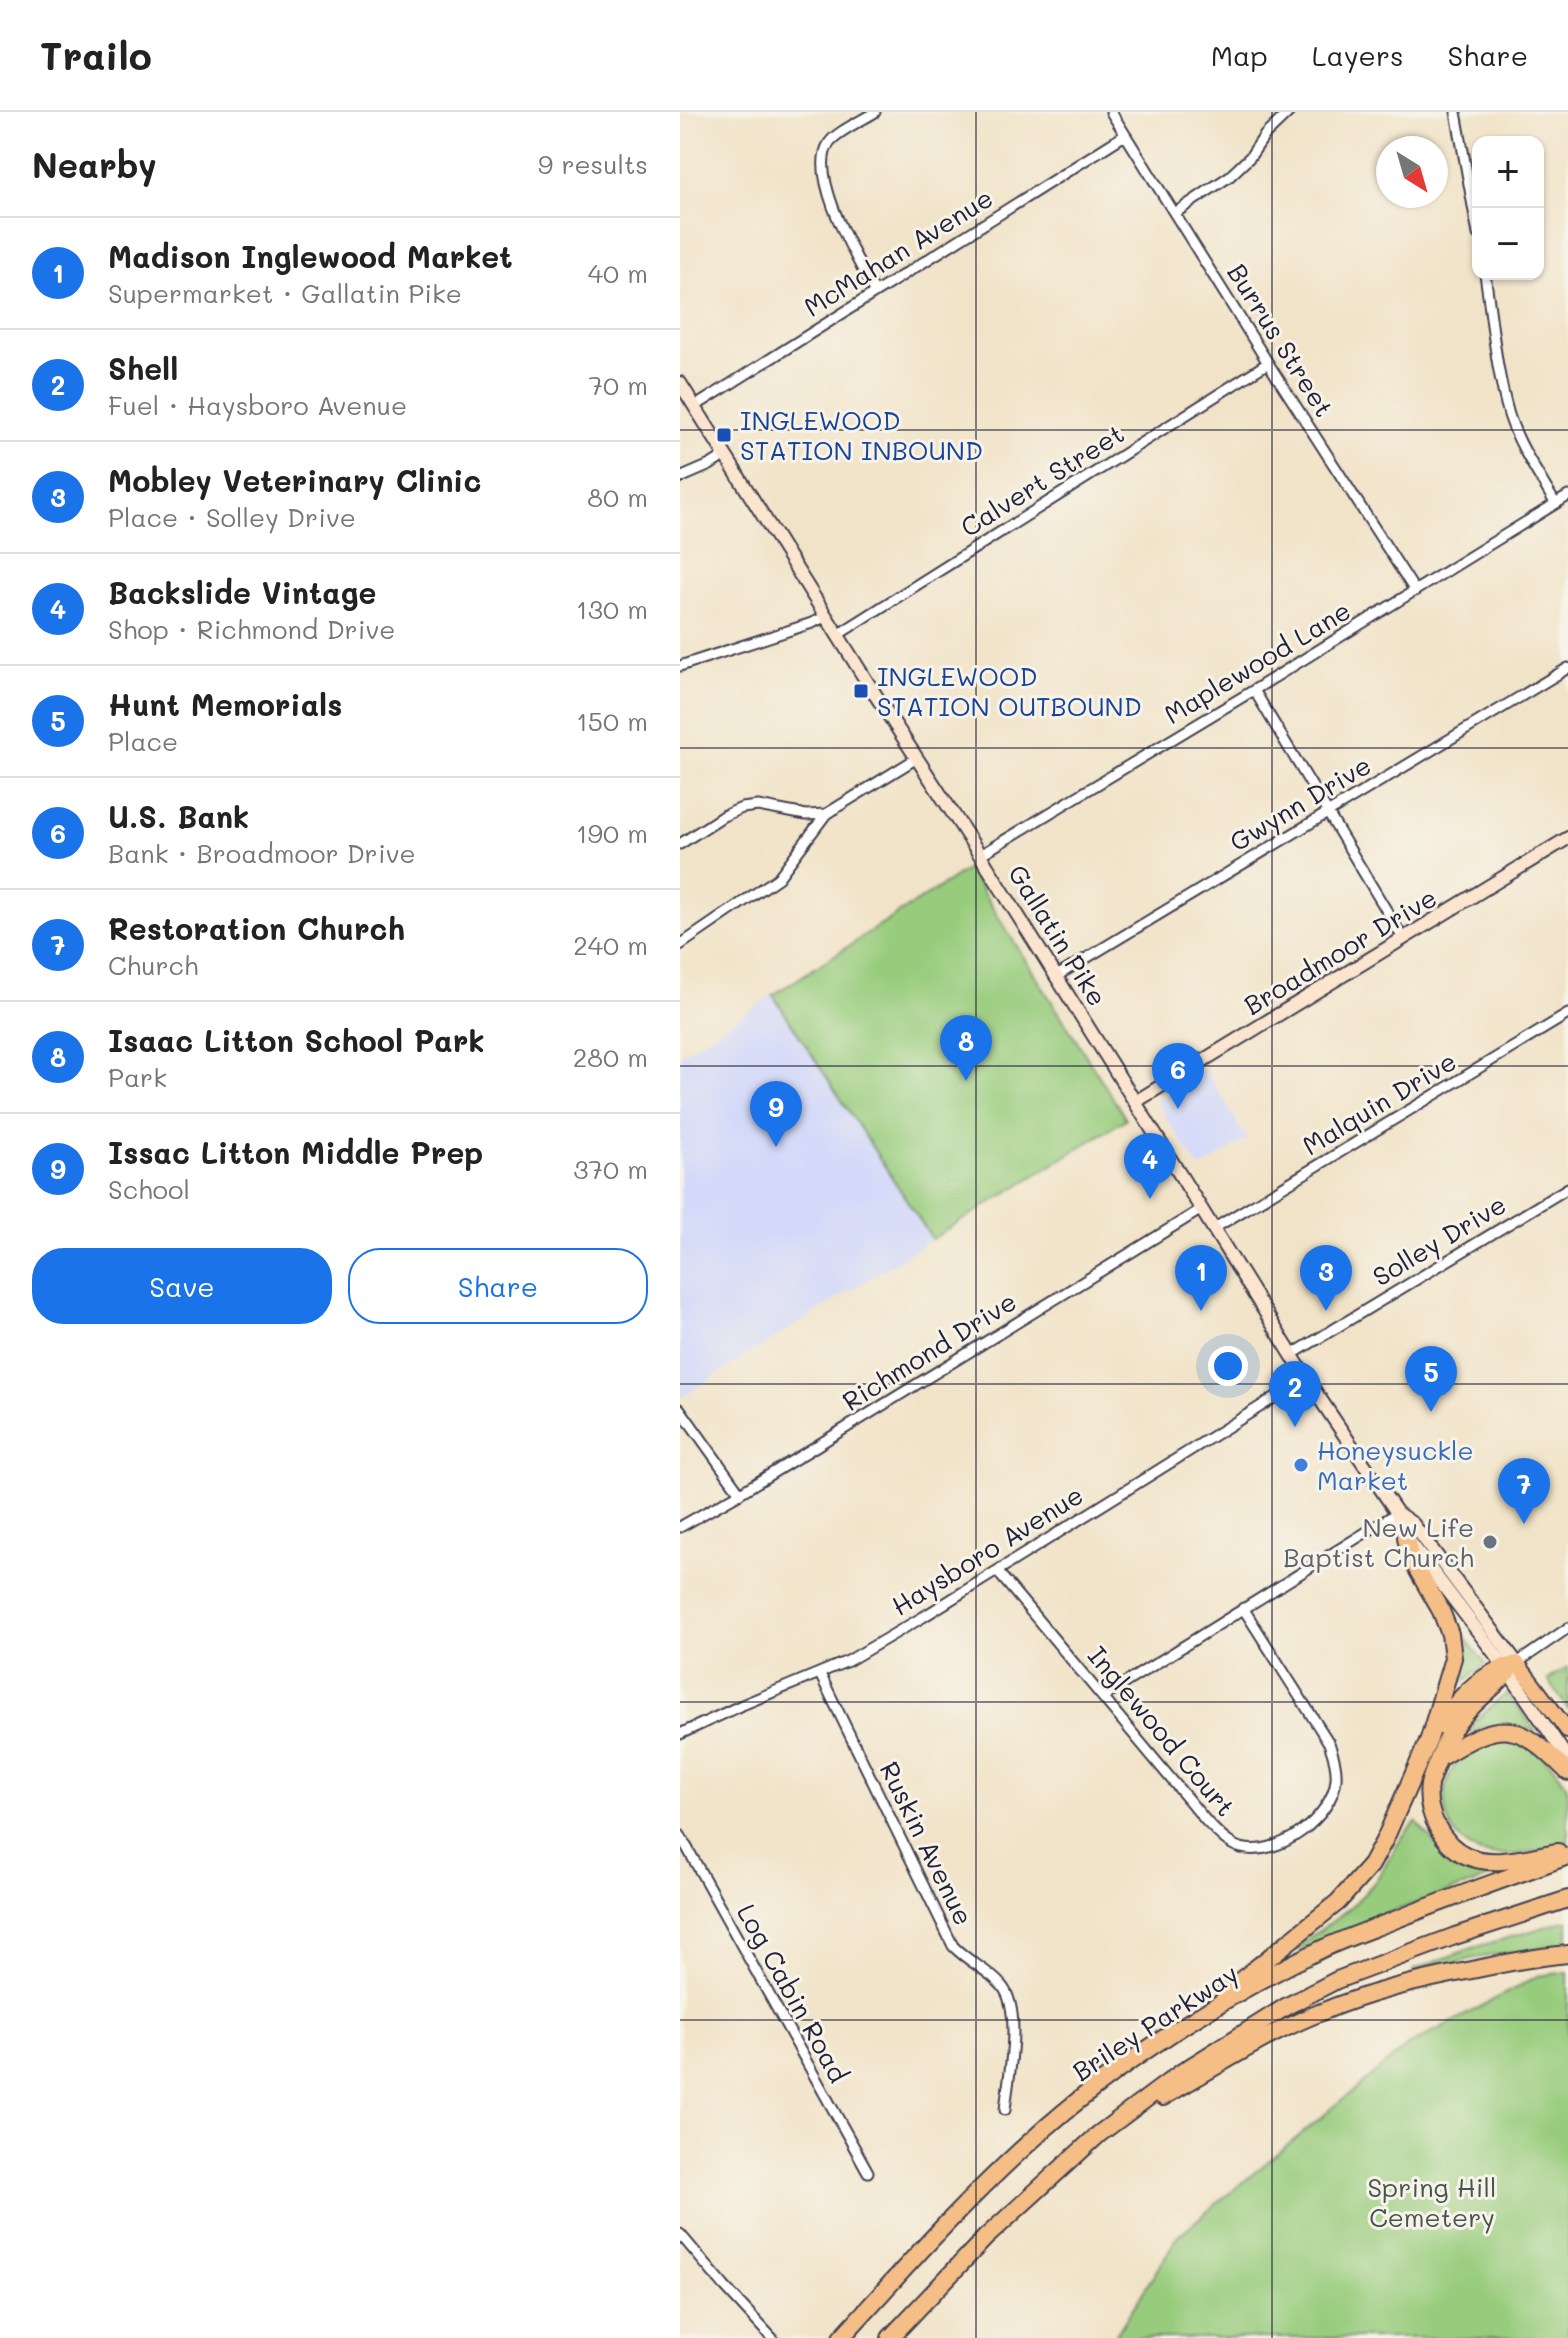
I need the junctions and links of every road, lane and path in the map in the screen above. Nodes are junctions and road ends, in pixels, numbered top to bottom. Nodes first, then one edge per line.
1 (875, 112) edge
2 (1111, 112) edge
3 (1289, 112) edge
4 (1456, 112) edge
5 (1125, 135) junction
6 (1473, 208) edge
7 (1175, 213) junction
8 (1486, 280) edge
9 (875, 293) junction
10 (1268, 363) junction
11 (680, 383) edge
12 (694, 407) junction
13 (726, 455) junction
14 (680, 478) edge
15 (1568, 496) edge
16 (1555, 503) junction
17 (1415, 591) junction
18 (827, 616) junction
19 (839, 634) junction
20 (680, 666) edge
21 (1568, 668) edge
22 (1254, 690) junction
23 (917, 758) junction
24 (1327, 813) junction
25 (826, 814) junction
26 (1568, 838) edge
27 (680, 844) edge
28 (980, 855) junction
29 (1403, 938) junction
30 (680, 944) edge
31 (1055, 977) junction
32 (1568, 1014) edge
33 (1135, 1102) junction
34 (1568, 1188) edge
35 (1200, 1210) junction
36 (1213, 1229) junction
37 (1291, 1355) junction
38 (1306, 1378) junction
39 (680, 1409) edge
40 (740, 1493) junction
41 (1397, 1513) junction
42 (680, 1527) edge
43 (1406, 1537) junction
44 (997, 1571) junction
45 (1243, 1608) junction
46 (1568, 1628) edge
47 (1510, 1668) junction
48 (820, 1674) junction
49 (1104, 1696) junction
50 (1568, 1731) edge
51 (680, 1734) edge
52 (1429, 1739) junction
53 (1441, 1757) junction
54 (1568, 1759) edge
55 (1568, 1772) edge
56 (680, 1835) edge
57 (1568, 1853) edge
58 (1568, 1899) edge
59 (1568, 1954) edge
60 (1180, 2029) junction
61 (1005, 2110) dead end
62 (1099, 2134) junction
63 (868, 2172) dead end
64 (680, 2234) edge
65 (772, 2338) edge
66 (841, 2338) edge
67 (890, 2338) edge

1 - 9 street
2 - 5 street, Burrus Street
3 - 7 street
4 - 6 street
5 - 7 street, Burrus Street
5 - 9 street, McMahan Avenue
7 - 10 street, Burrus Street
8 - 16 street
9 - 12 street, McMahan Avenue
10 - 17 street, Burrus Street
10 - 19 street, Calvert Street
11 - 12 main road, Gallatin Pike
12 - 13 main road, Gallatin Pike
13 - 14 street
13 - 18 main road, Gallatin Pike
15 - 16 street, Maplewood Lane
16 - 17 street, Maplewood Lane
17 - 22 street, Maplewood Lane
18 - 19 main road, Gallatin Pike
18 - 20 street
19 - 23 main road, Gallatin Pike
21 - 24 street, Gwynn Drive
22 - 24 street
22 - 28 street, Maplewood Lane
23 - 25 street
23 - 28 main road, Gallatin Pike
24 - 29 street
24 - 31 street, Gwynn Drive
25 - 27 street
25 - 30 street
26 - 29 main road, Broadmoor Drive
28 - 31 main road, Gallatin Pike
29 - 33 main road, Broadmoor Drive
31 - 33 main road, Gallatin Pike
32 - 36 street, Malquin Drive
33 - 35 main road, Gallatin Pike
34 - 37 street, Solley Drive
35 - 36 main road, Gallatin Pike
35 - 40 street, Richmond Drive
36 - 37 main road, Gallatin Pike
37 - 38 main road, Gallatin Pike
38 - 41 main road, Gallatin Pike
38 - 44 street, Haysboro Avenue
39 - 40 street
40 - 42 street, Richmond Drive
41 - 43 main road, Gallatin Pike
41 - 45 street
41 - 47 main road, Gallatin Pike
43 - 47 main road, Gallatin Pike
43 - 52 highway
44 - 48 street, Haysboro Avenue
44 - 49 street, Inglewood Court
45 - 49 street
45 - 49 street, Inglewood Court
46 - 47 street
47 - 50 main road, Gallatin Pike
47 - 52 highway
47 - 53 highway
47 - 54 main road, Gallatin Pike
48 - 51 street, Haysboro Avenue
48 - 61 street, Ruskin Avenue
52 - 60 highway
53 - 55 highway
53 - 57 highway
56 - 63 street, Log Cabin Road
57 - 60 highway, Briley Parkway
58 - 62 highway
59 - 62 highway
60 - 66 highway, Briley Parkway
62 - 67 highway
64 - 65 street

